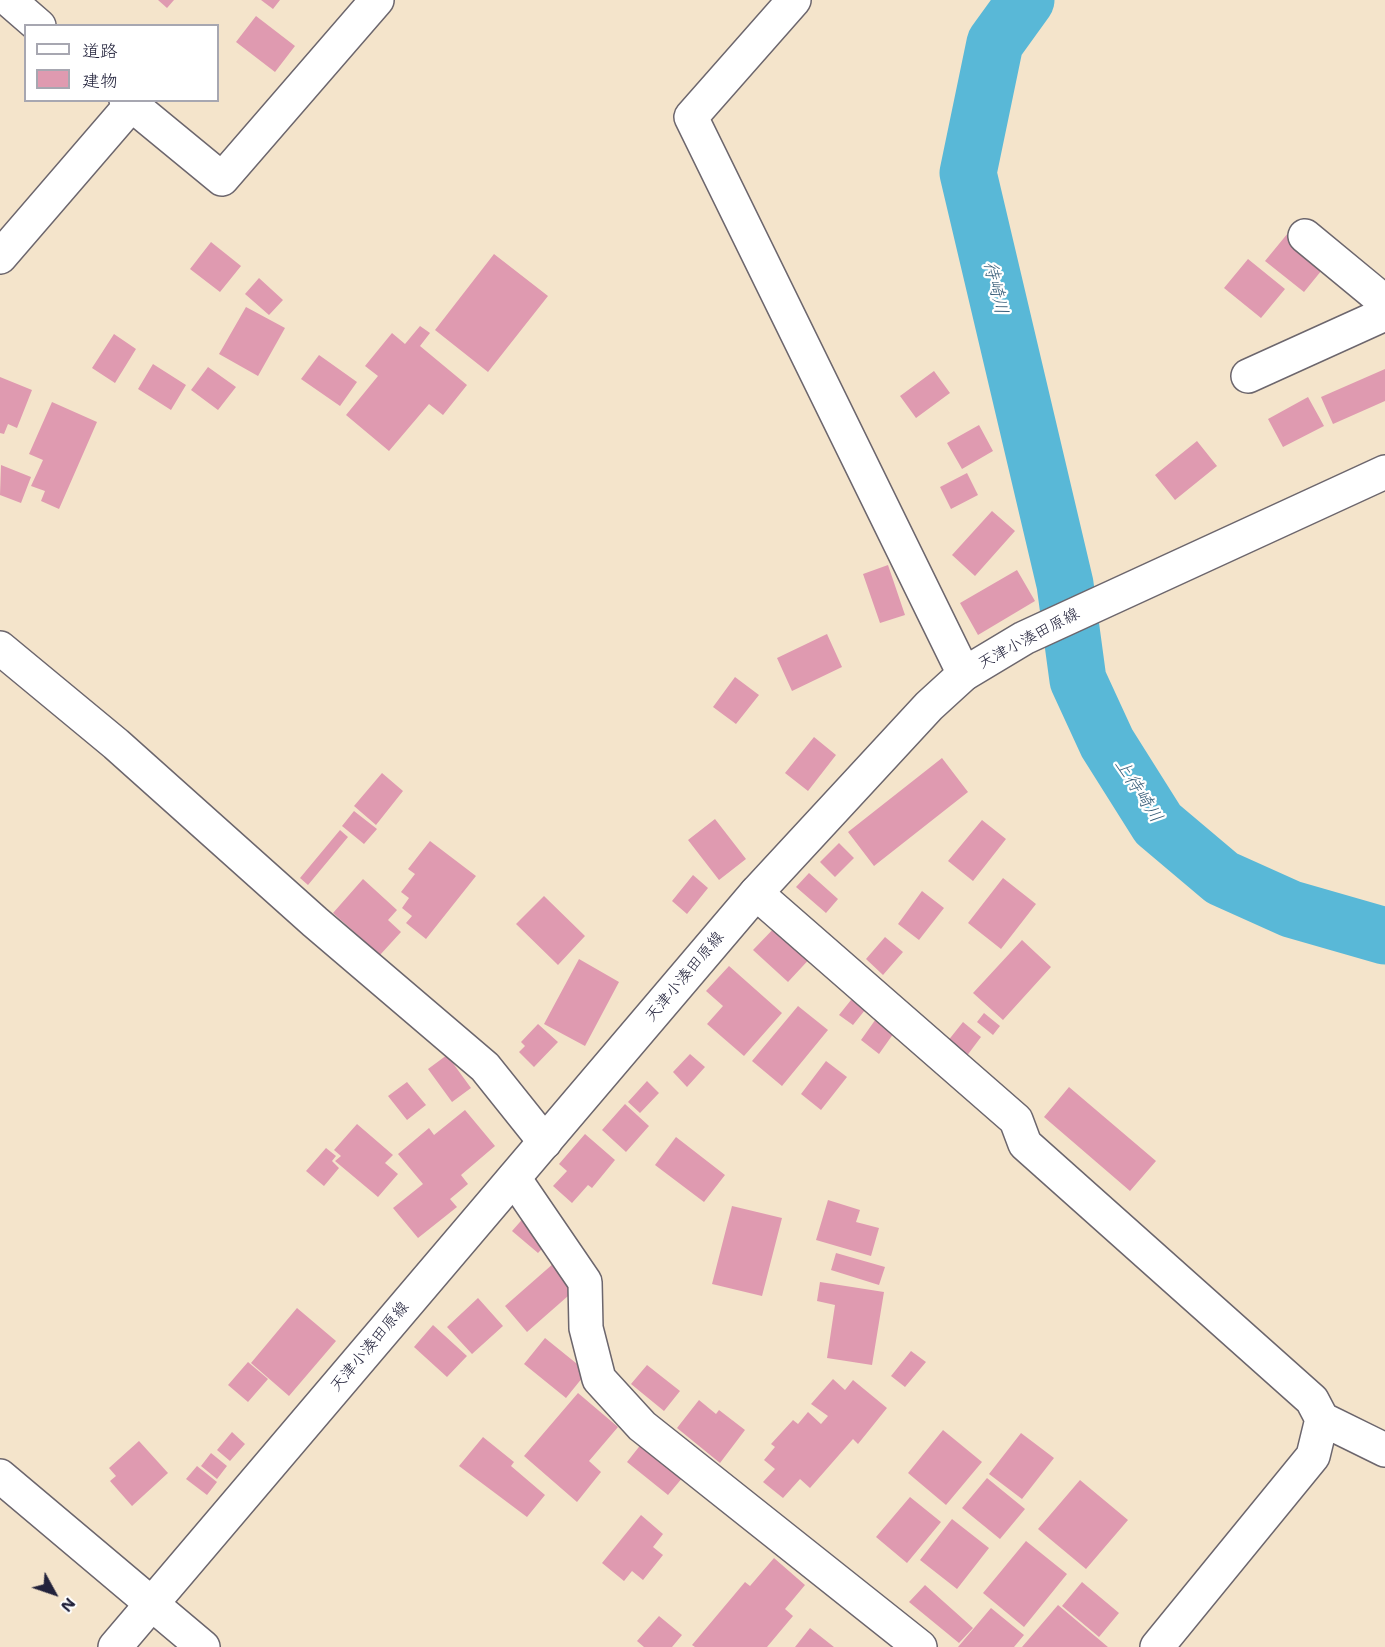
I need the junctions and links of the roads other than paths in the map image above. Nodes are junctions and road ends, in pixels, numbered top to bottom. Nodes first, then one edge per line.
1 (9, 0) edge
2 (377, 0) edge
3 (794, 0) edge
4 (37, 24) edge
5 (128, 103) edge
6 (1305, 236) dead end
7 (0, 257) edge
8 (1385, 302) edge
9 (1385, 314) edge
10 (1248, 376) dead end
11 (1385, 471) edge
12 (0, 648) edge
13 (964, 674) junction
14 (756, 893) junction
15 (545, 1142) junction
16 (514, 1178) junction
17 (1322, 1419) junction
18 (1385, 1450) edge
19 (0, 1476) edge
20 (152, 1603) junction
21 (115, 1647) edge
22 (203, 1647) edge
23 (920, 1647) edge
24 (1157, 1647) edge

1 - 4 street
2 - 5 street
3 - 13 street
5 - 7 street
6 - 8 street
9 - 10 street
11 - 13 street, 天津小湊田原線
12 - 15 street
13 - 14 street, 天津小湊田原線
14 - 15 street, 天津小湊田原線
14 - 17 street
15 - 16 street, 天津小湊田原線
16 - 20 street, 天津小湊田原線
16 - 23 street
17 - 18 street
17 - 24 street
19 - 20 street
20 - 21 street, 天津小湊田原線
20 - 22 street

